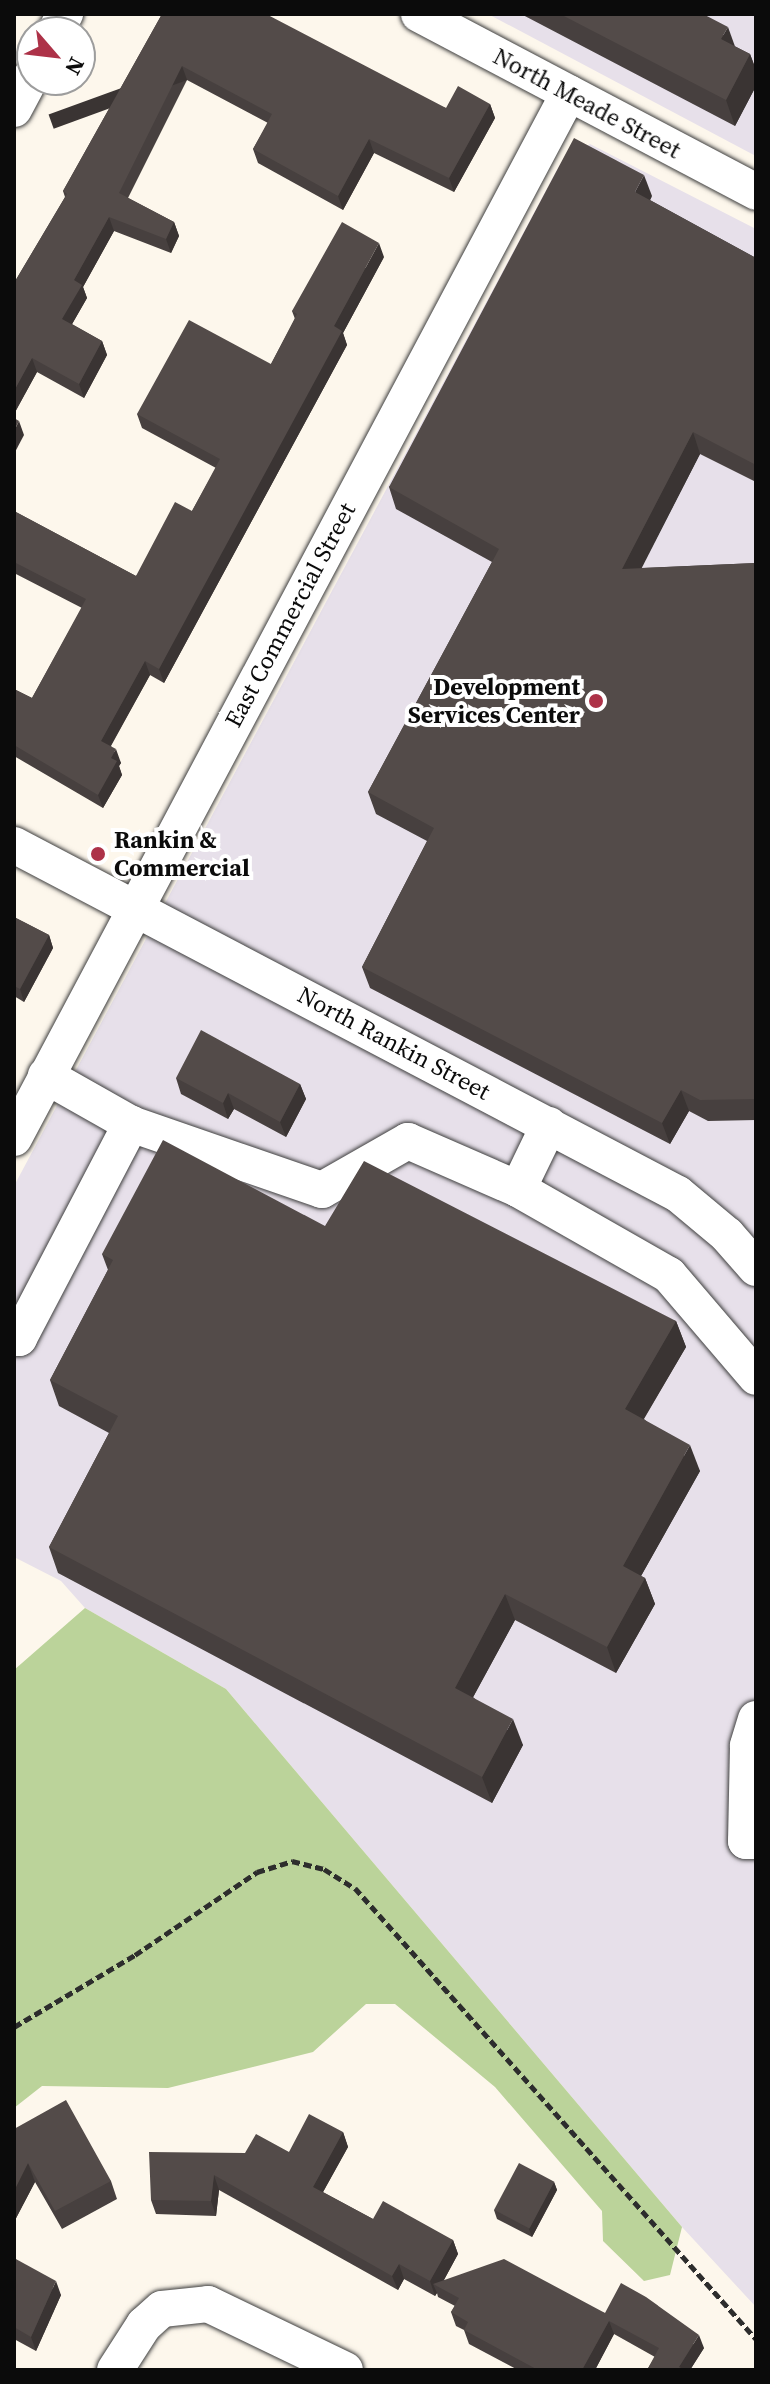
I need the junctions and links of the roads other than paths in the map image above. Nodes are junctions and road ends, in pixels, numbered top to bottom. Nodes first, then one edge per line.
1 (419, 14) edge
2 (569, 93) junction
3 (756, 192) edge
4 (14, 845) edge
5 (134, 907) junction
6 (46, 1076) junction
7 (131, 1124) junction
8 (549, 1125) junction
9 (14, 1138) edge
10 (518, 1189) junction
11 (756, 1268) edge
12 (14, 1335) edge
13 (756, 1377) edge
14 (756, 1719) edge
15 (756, 1841) edge
16 (115, 2370) edge
17 (345, 2370) edge

1 - 2 street, North Meade Street
2 - 3 street, North Meade Street
2 - 5 street, East Commercial Street
4 - 5 street, North Rankin Street
5 - 6 street, East Commercial Street
5 - 8 street, North Rankin Street
6 - 7 street
6 - 9 street, East Commercial Street
7 - 10 street
7 - 12 street
8 - 10 street
8 - 11 street, North Rankin Street
10 - 13 street
14 - 15 street
16 - 17 street

